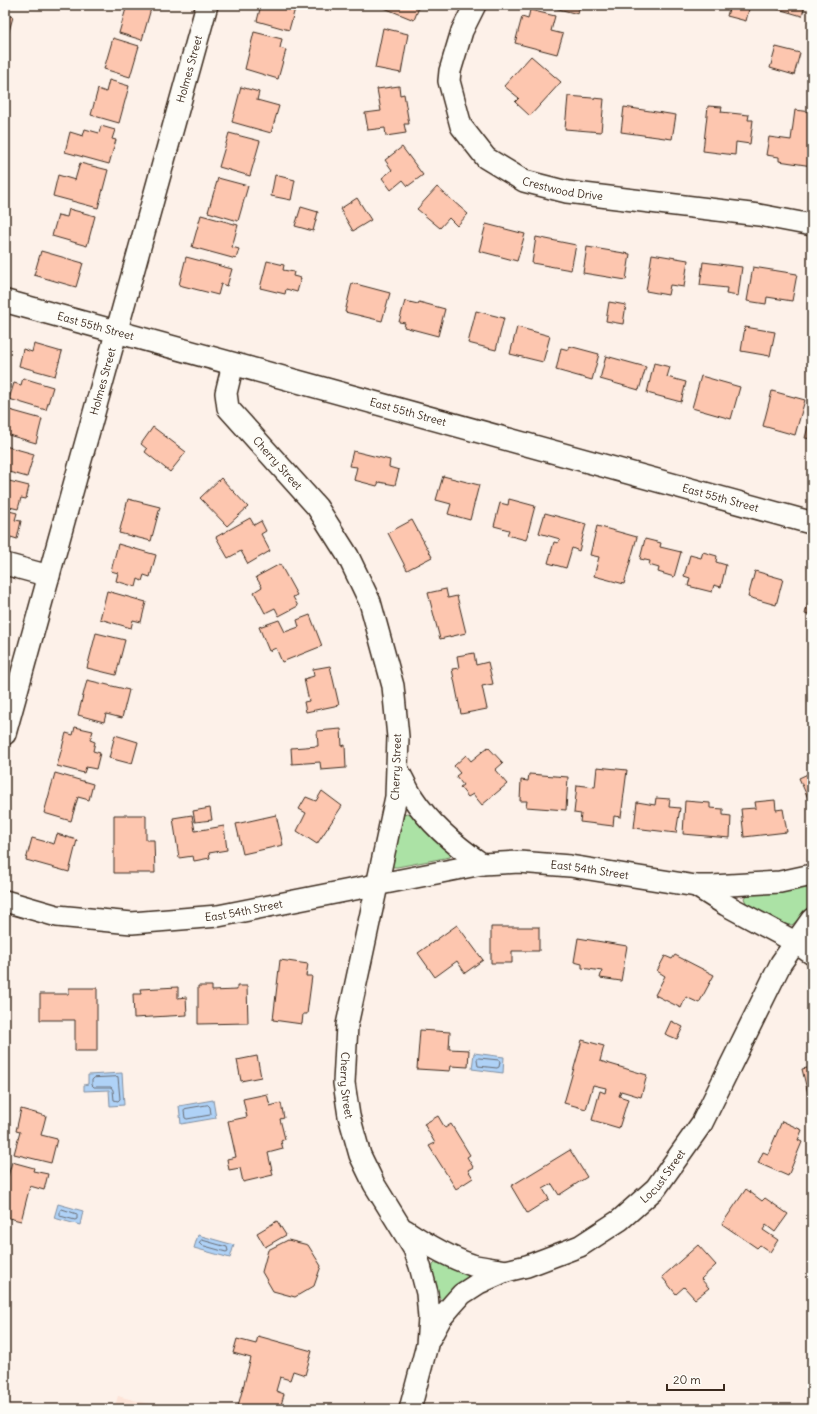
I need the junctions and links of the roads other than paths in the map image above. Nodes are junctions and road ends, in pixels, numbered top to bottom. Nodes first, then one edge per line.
1 (207, 5) edge
2 (475, 5) edge
3 (812, 225) edge
4 (5, 300) edge
5 (117, 332) junction
6 (233, 364) junction
7 (812, 523) edge
8 (5, 564) edge
9 (49, 576) junction
10 (5, 734) edge
11 (398, 770) junction
12 (482, 864) junction
13 (812, 875) edge
14 (378, 884) junction
15 (696, 886) junction
16 (5, 901) edge
17 (812, 919) edge
18 (795, 942) junction
19 (812, 954) edge
20 (401, 1227) junction
21 (506, 1272) junction
22 (428, 1345) junction
23 (410, 1409) edge

1 - 5 street, Holmes Street
2 - 3 street, Crestwood Drive
4 - 5 main road, East 55th Street
5 - 6 main road, East 55th Street
5 - 9 street, Holmes Street
6 - 7 main road, East 55th Street
6 - 11 street, Cherry Street
8 - 9 street
9 - 10 street, Holmes Street
11 - 12 street
11 - 14 street, Cherry Street
12 - 14 street, East 54th Street
12 - 15 street, East 54th Street
13 - 15 street, East 54th Street
14 - 16 street, East 54th Street
14 - 20 street, Cherry Street
15 - 18 street, East 54th Street
17 - 18 street, Locust Street
18 - 19 street, East 54th Street
18 - 21 street, Locust Street
20 - 21 street, Cherry Street
20 - 22 street, Cherry Street
21 - 22 street, Locust Street
22 - 23 street, Cherry Street

